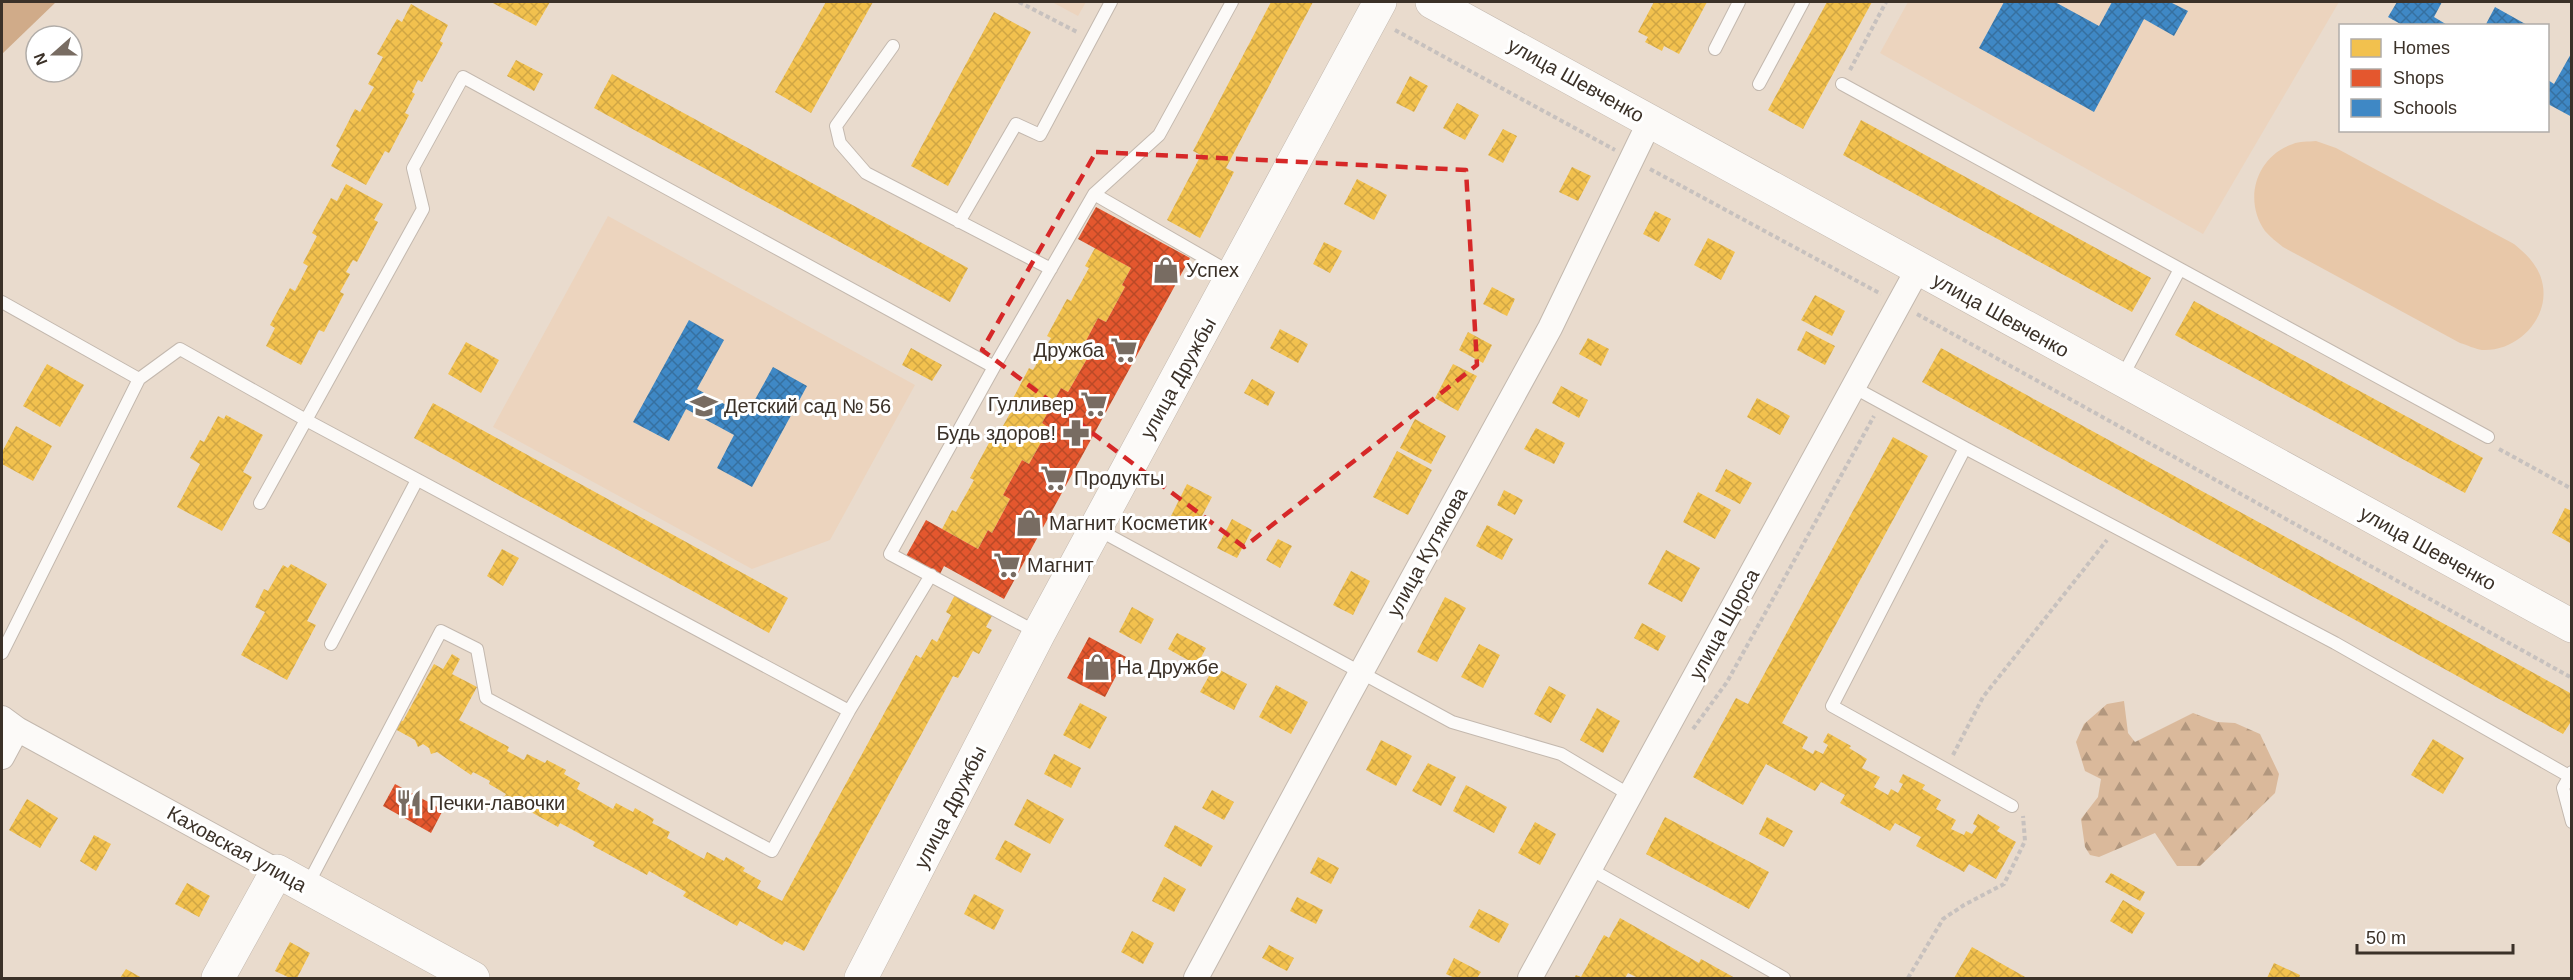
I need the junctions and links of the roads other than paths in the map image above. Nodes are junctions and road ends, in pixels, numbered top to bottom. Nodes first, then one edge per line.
1 (1111, 2) edge
2 (1232, 2) edge
3 (1432, 2) edge
4 (1739, 2) edge
5 (1803, 2) edge
6 (1376, 10) edge
7 (893, 46) dead end
8 (1715, 49) dead end
9 (1759, 84) dead end
10 (1842, 84) road end
11 (1650, 121) junction
12 (1095, 194) junction
13 (959, 222) junction
14 (1051, 269) junction
15 (1918, 269) junction
16 (2180, 269) junction
17 (1234, 275) junction
18 (2, 302) edge
19 (994, 367) junction
20 (140, 379) junction
21 (2120, 380) junction
22 (1853, 387) junction
23 (306, 420) junction
24 (2488, 437) road end
25 (1965, 448) junction
26 (417, 480) junction
27 (260, 503) dead end
28 (1096, 528) junction
29 (931, 574) junction
30 (2571, 627) edge
31 (1039, 633) junction
32 (331, 644) dead end
33 (2, 653) edge
34 (1360, 673) junction
35 (849, 711) junction
36 (9, 724) edge
37 (2, 757) edge
38 (2570, 774) edge
39 (1630, 795) junction
40 (2012, 806) road end
41 (2571, 822) edge
42 (1590, 869) junction
43 (277, 872) junction
44 (306, 888) junction
45 (218, 978) edge
46 (473, 978) edge
47 (861, 978) edge
48 (1196, 978) edge
49 (1530, 978) edge
50 (1784, 978) edge

1 - 13 lane
2 - 12 lane
3 - 11 street, улица Шевченко
4 - 8 lane
5 - 9 lane
6 - 17 street, улица Дружбы
7 - 13 lane
10 - 16 lane
11 - 15 street, улица Шевченко
11 - 34 street, улица Кутякова
12 - 14 lane
12 - 17 lane
13 - 14 lane
14 - 19 lane
15 - 21 street, улица Шевченко
15 - 22 street, улица Щорса
16 - 21 lane
16 - 24 lane
17 - 28 street, улица Дружбы
18 - 20 lane
19 - 23 lane
19 - 29 lane
20 - 23 lane
20 - 33 lane
21 - 30 street, улица Шевченко
22 - 25 lane
22 - 39 street, улица Щорса
23 - 26 lane
23 - 27 lane
25 - 38 lane
25 - 40 lane
26 - 32 lane
26 - 35 lane
28 - 31 street, улица Дружбы
28 - 34 lane
29 - 31 lane
29 - 35 lane
31 - 47 street, улица Дружбы
34 - 39 lane
34 - 48 street, улица Кутякова
35 - 44 lane
36 - 37 street
36 - 43 street, Каховская улица
38 - 41 lane
39 - 42 street, улица Щорса
42 - 49 street, улица Щорса
42 - 50 lane
43 - 44 street, Каховская улица
43 - 45 street
44 - 46 street, Каховская улица

